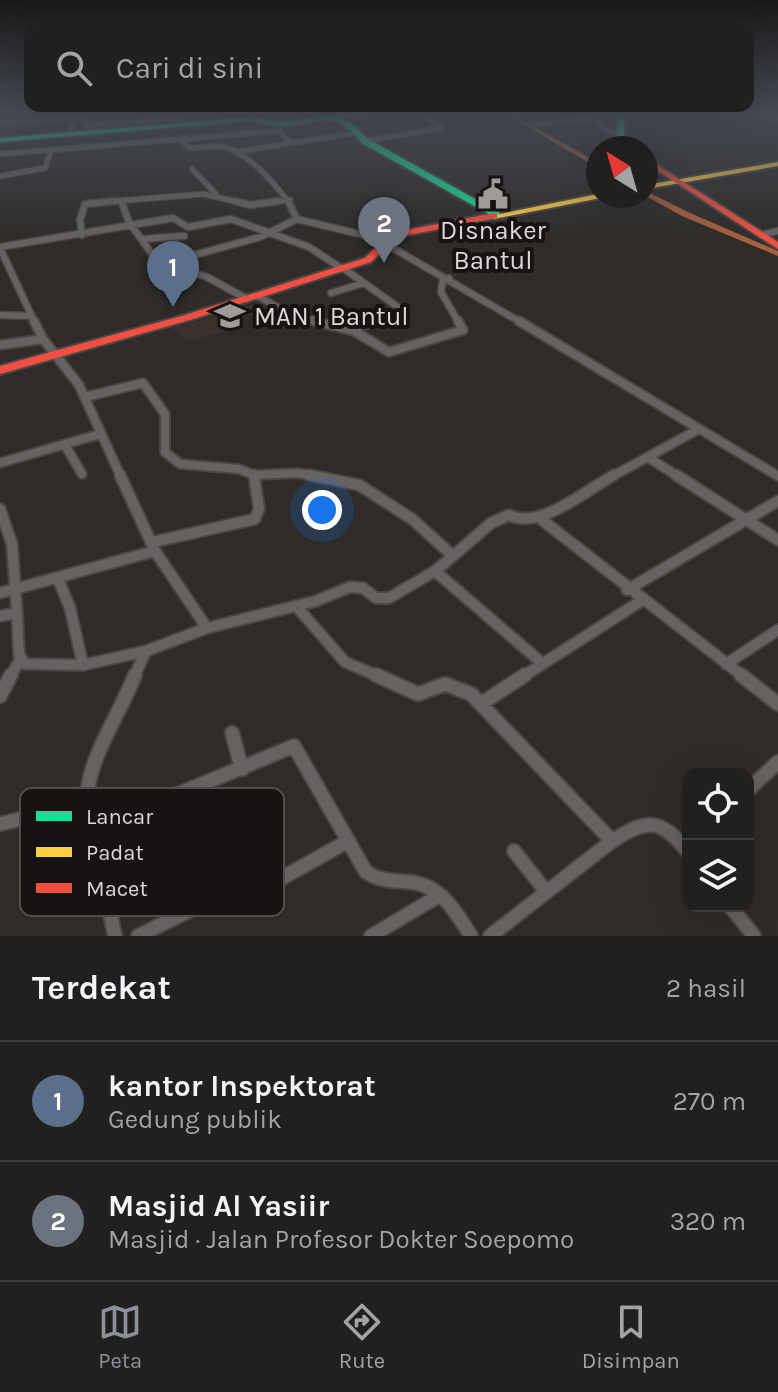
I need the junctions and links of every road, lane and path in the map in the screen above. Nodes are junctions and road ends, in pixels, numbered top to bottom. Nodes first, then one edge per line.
1 (50, 154) edge
2 (242, 154) edge
3 (390, 154) edge
4 (778, 164) edge
5 (658, 166) edge
6 (192, 169) dead end
7 (0, 176) edge
8 (684, 182) junction
9 (658, 185) edge
10 (219, 197) junction
11 (586, 198) edge
12 (290, 200) junction
13 (122, 203) junction
14 (497, 215) junction
15 (297, 219) junction
16 (132, 227) junction
17 (778, 231) edge
18 (268, 234) junction
19 (82, 235) junction
20 (761, 235) junction
21 (184, 236) dead end
22 (144, 239) junction
23 (384, 242) junction
24 (778, 246) edge
25 (0, 248) edge
26 (162, 264) junction
27 (342, 268) junction
28 (449, 278) junction
29 (364, 283) junction
30 (331, 293) dead end
31 (253, 298) junction
32 (0, 315) edge
33 (31, 316) junction
34 (350, 330) junction
35 (43, 339) junction
36 (0, 345) edge
37 (55, 356) junction
38 (0, 370) edge
39 (85, 397) junction
40 (697, 430) junction
41 (100, 434) junction
42 (65, 445) junction
43 (649, 458) junction
44 (0, 463) edge
45 (82, 474) dead end
46 (254, 475) junction
47 (778, 476) edge
48 (778, 501) edge
49 (0, 509) edge
50 (743, 518) junction
51 (542, 520) junction
52 (778, 540) edge
53 (154, 547) junction
54 (453, 556) junction
55 (435, 571) junction
56 (58, 579) junction
57 (16, 590) junction
58 (627, 590) junction
59 (0, 593) edge
60 (641, 601) junction
61 (296, 606) junction
62 (17, 613) junction
63 (0, 616) edge
64 (207, 628) junction
65 (778, 630) edge
66 (146, 651) junction
67 (20, 660) junction
68 (542, 663) junction
69 (726, 664) junction
70 (83, 665) junction
71 (2, 689) edge
72 (482, 703) junction
73 (778, 704) edge
74 (232, 733) dead end
75 (778, 762) edge
76 (242, 769) junction
77 (754, 784) edge
78 (86, 788) edge
79 (195, 788) edge
80 (20, 819) edge
81 (0, 824) edge
82 (348, 841) junction
83 (612, 841) junction
84 (682, 842) edge
85 (514, 851) dead end
86 (284, 877) edge
87 (545, 890) junction
88 (440, 895) junction
89 (735, 912) edge
90 (110, 916) edge
91 (179, 916) edge
92 (115, 936) edge
93 (138, 936) edge
94 (371, 936) edge
95 (471, 936) edge
96 (490, 936) edge
97 (754, 936) edge

1 - 7 street
2 - 12 street
3 - 14 main road
4 - 8 main road
5 - 8 main road
6 - 10 street
8 - 9 main road
8 - 20 main road
10 - 12 street
10 - 13 street
11 - 14 main road
12 - 15 street
13 - 16 street
13 - 19 street
14 - 23 main road
15 - 18 street
15 - 23 street
16 - 18 street
16 - 19 street
16 - 22 street
17 - 20 street
18 - 26 street
18 - 27 street
19 - 25 street
20 - 24 main road
21 - 22 street
22 - 26 street
23 - 27 main road
23 - 28 street
25 - 33 street
26 - 31 street
27 - 29 street
27 - 31 main road
28 - 34 street
28 - 40 street
29 - 30 street
29 - 34 street
31 - 34 street
31 - 37 main road
32 - 33 street
33 - 35 street
35 - 36 street
35 - 37 street
37 - 38 main road
37 - 39 street
39 - 41 street
39 - 46 street
40 - 43 street
40 - 47 street
41 - 42 street
41 - 53 street
42 - 44 street
42 - 45 street
43 - 50 street
43 - 51 street
46 - 53 street
46 - 54 street
48 - 50 street
49 - 57 street
50 - 52 street
50 - 58 street
51 - 54 street
51 - 58 street
53 - 56 street
53 - 64 street
54 - 55 street
55 - 61 street
55 - 68 street
56 - 57 street
56 - 70 street
57 - 59 street
57 - 62 street
58 - 60 street
60 - 68 street
60 - 69 street
61 - 64 street
61 - 72 street
62 - 63 street
62 - 67 street
64 - 66 street
65 - 69 street
66 - 70 street
66 - 78 street
67 - 70 street
67 - 71 street
68 - 72 street
69 - 73 street
72 - 83 street
74 - 76 street
75 - 77 street
76 - 79 street
76 - 82 street
80 - 81 street
82 - 86 street
82 - 88 street
83 - 84 street
83 - 87 street
85 - 87 street
87 - 96 street
88 - 94 street
88 - 95 street
89 - 97 street
90 - 92 street
91 - 93 street

